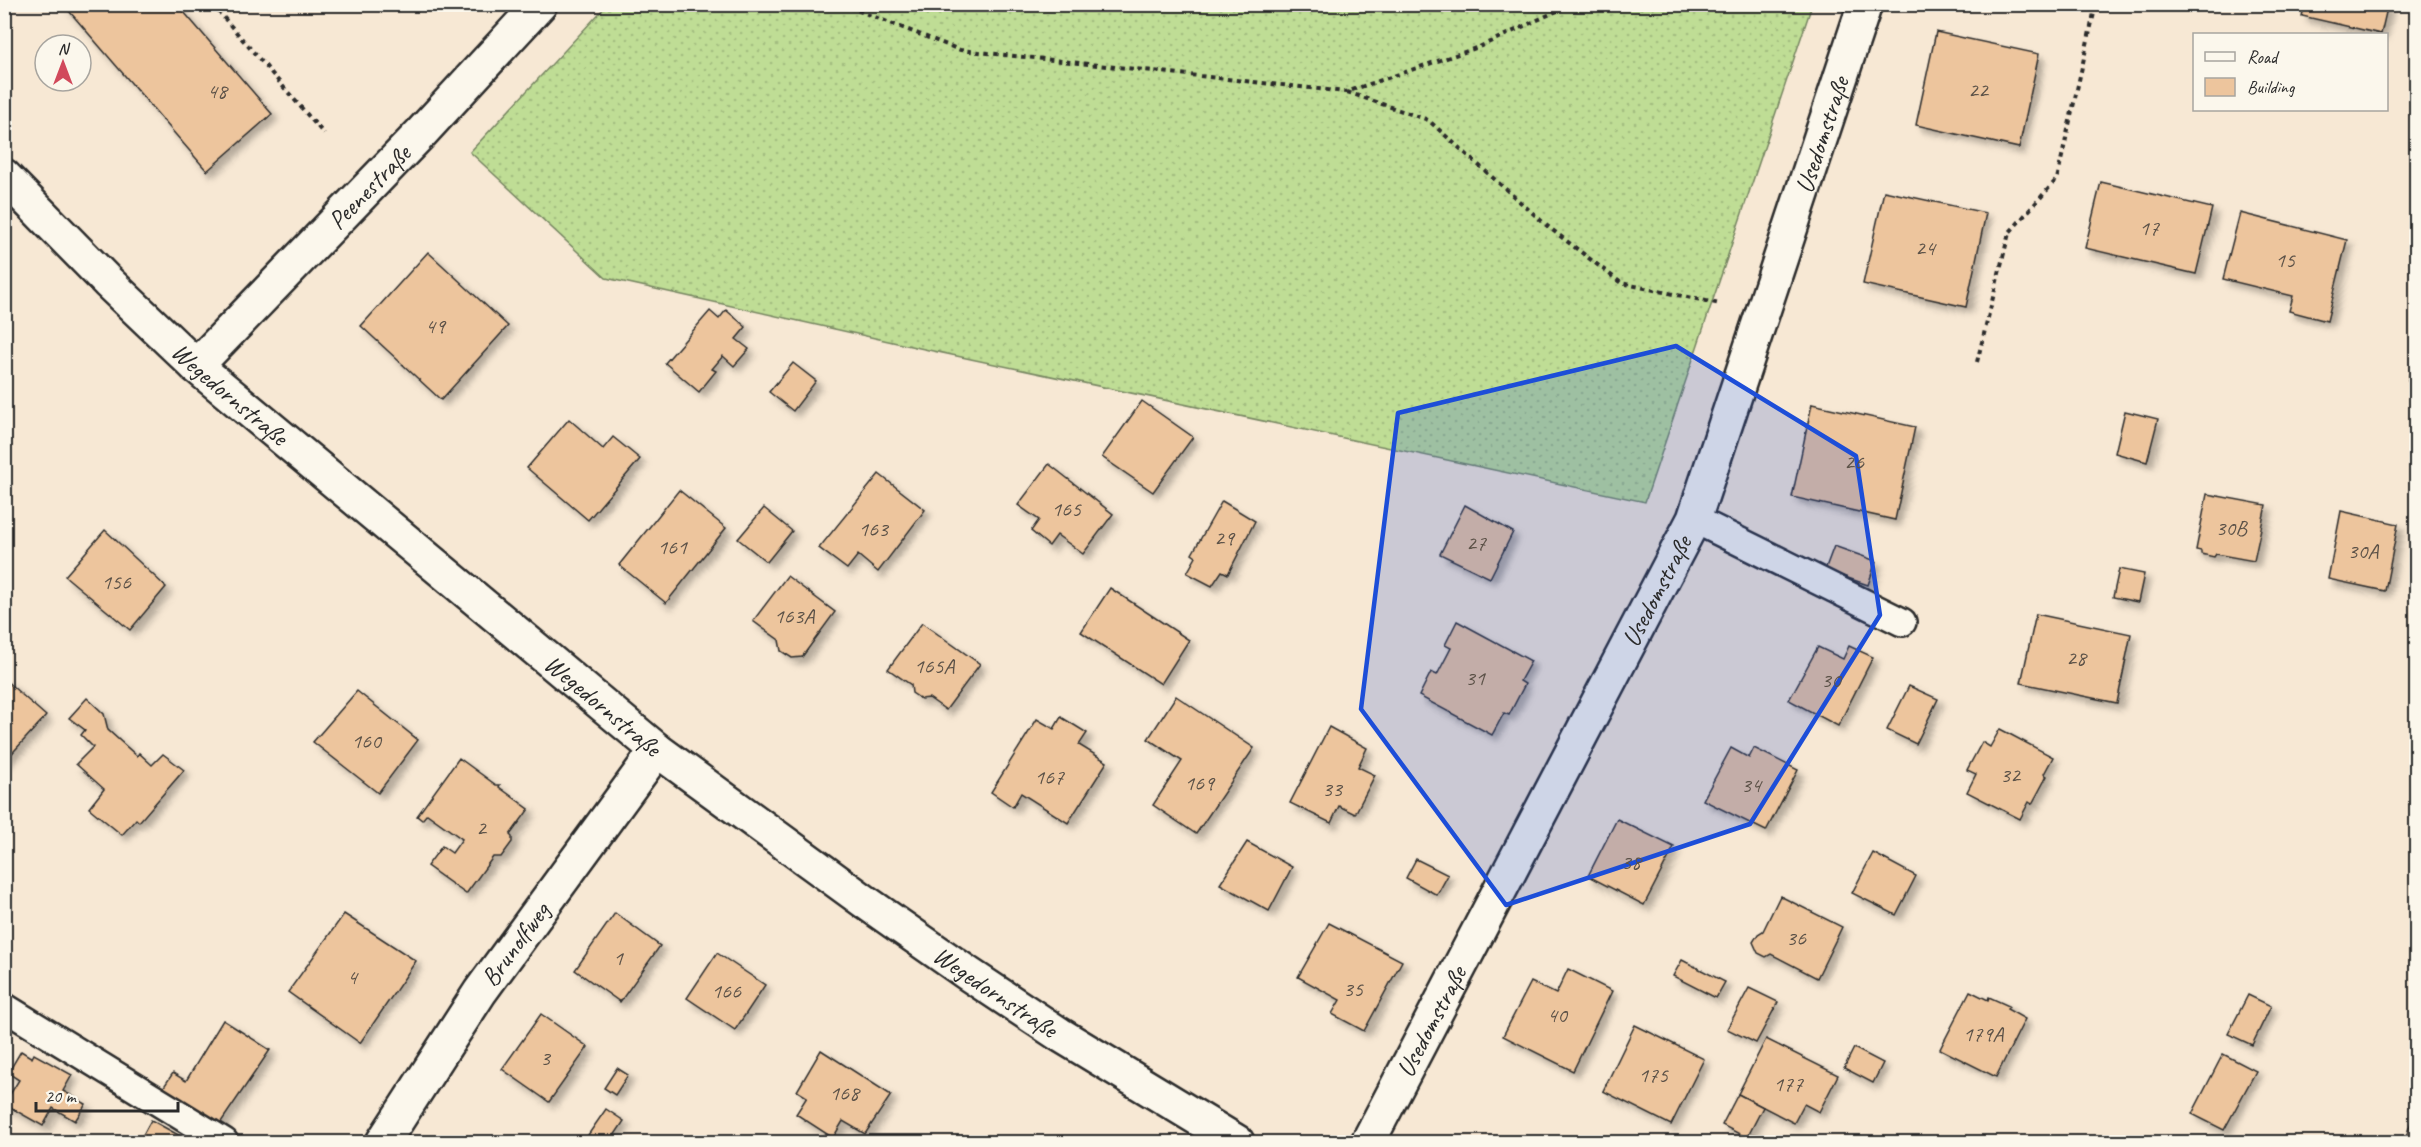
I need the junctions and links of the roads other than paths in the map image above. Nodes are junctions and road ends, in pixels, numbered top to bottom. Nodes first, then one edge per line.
1 (540, 4) edge
2 (1865, 4) edge
3 (4, 163) edge
4 (14, 185) edge
5 (196, 366) junction
6 (1694, 519) junction
7 (1902, 622) dead end
8 (657, 750) junction
9 (4, 1008) edge
10 (224, 1143) edge
11 (383, 1143) edge
12 (1238, 1143) edge
13 (1368, 1143) edge

1 - 5 street, Peenestraße
2 - 6 street, Usedomstraße
3 - 4 street, Wegedornstraße
4 - 5 street, Wegedornstraße
5 - 8 street, Wegedornstraße
6 - 7 lane
6 - 13 street, Usedomstraße
8 - 11 street, Brunolfweg
8 - 12 street, Wegedornstraße
9 - 10 lane

